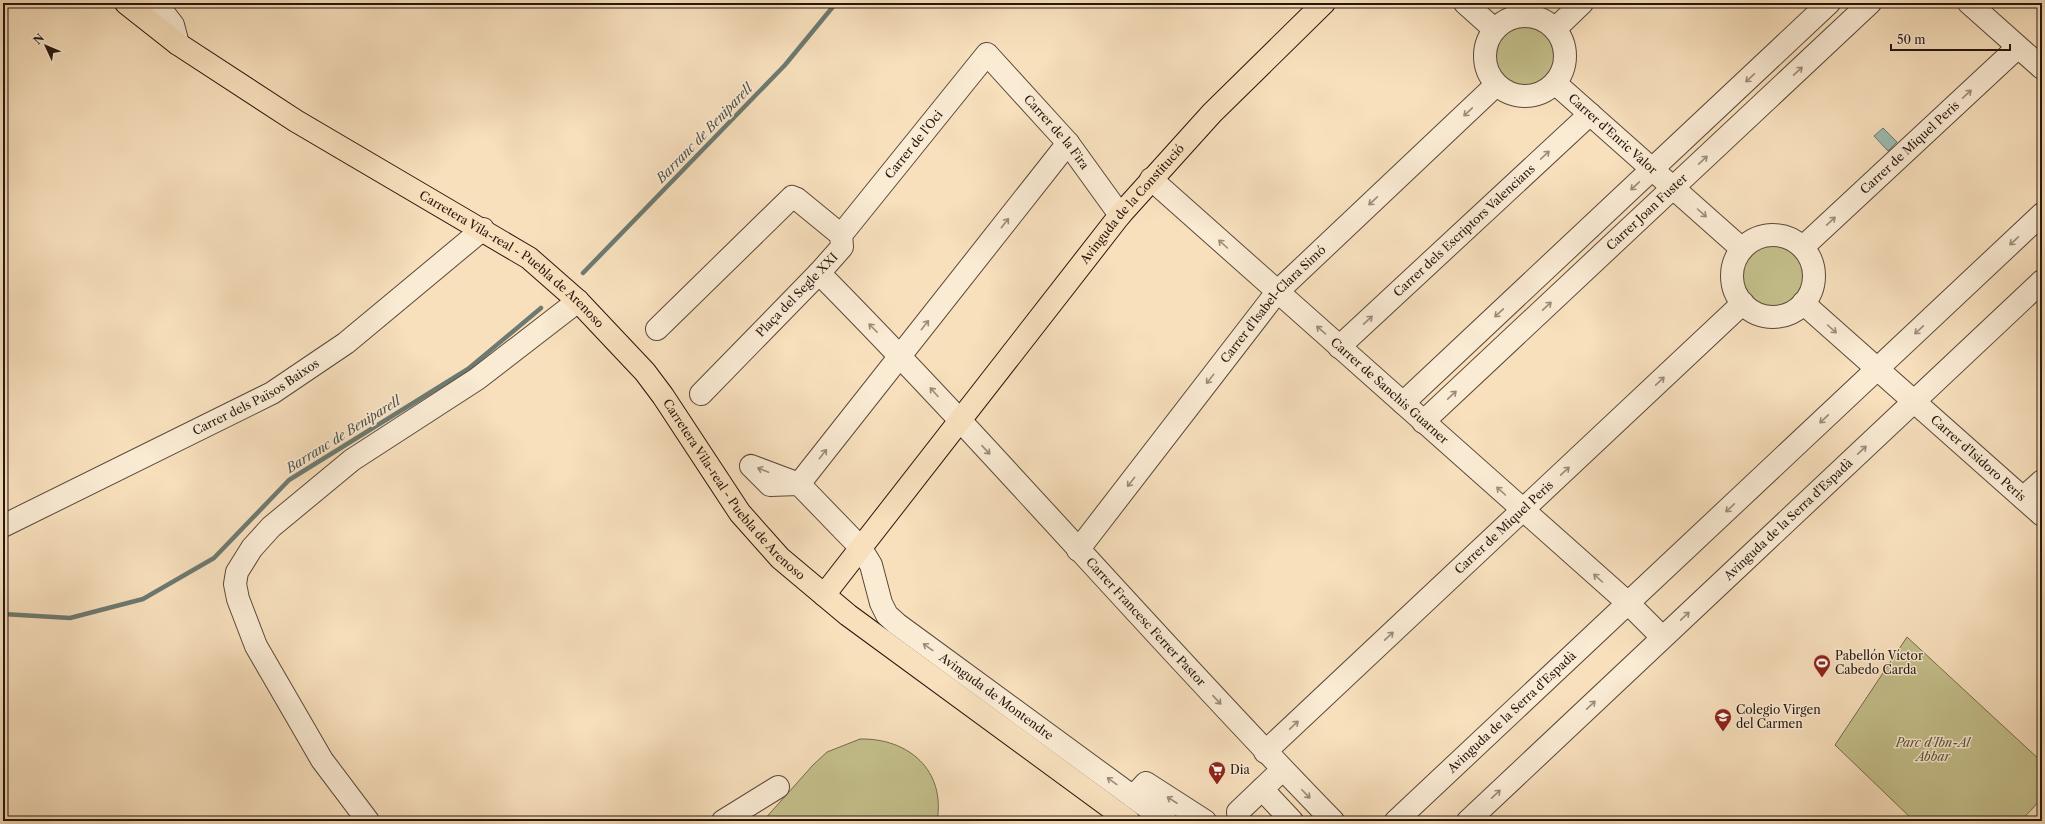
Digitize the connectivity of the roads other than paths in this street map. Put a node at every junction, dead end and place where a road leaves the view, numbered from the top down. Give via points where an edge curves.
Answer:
1 (126, 3) edge
2 (156, 3) edge
3 (1324, 3) edge
4 (1465, 3) edge
5 (1582, 3) edge
6 (1829, 3) edge
7 (1870, 3) edge
8 (1969, 3) edge
9 (1494, 29) junction
10 (1555, 29) junction
11 (178, 44) junction
12 (2018, 47) junction
13 (987, 54) joint
14 (2042, 68) edge
15 (1555, 83) junction
16 (1496, 85) junction
17 (1590, 114) junction
18 (1068, 143) junction
19 (1652, 169) junction
20 (1151, 179) junction
21 (1673, 188) junction
22 (2042, 214) edge
23 (1120, 215) junction
24 (483, 229) junction
25 (841, 235) junction
26 (1803, 247) junction
27 (1742, 249) junction
28 (819, 273) junction
29 (2042, 281) edge
30 (1277, 292) junction
31 (578, 301) junction
32 (1743, 303) junction
33 (1803, 303) junction
34 (657, 330) dead end
35 (1339, 347) junction
36 (900, 356) junction
37 (1877, 369) junction
38 (701, 394) dead end
39 (1914, 402) junction
40 (1403, 403) junction
41 (959, 422) junction
42 (1423, 422) junction
43 (2042, 481) edge
44 (2023, 498) junction
45 (1523, 510) junction
46 (2042, 515) edge
47 (3, 526) edge
48 (860, 547) junction
49 (1078, 550) junction
50 (824, 595) junction
51 (1628, 603) junction
52 (1662, 637) junction
53 (1265, 752) junction
54 (1282, 770) junction
55 (778, 787) dead end
56 (1262, 789) junction
57 (1133, 797) junction
58 (1237, 820) edge
59 (368, 821) edge
60 (723, 821) edge
61 (1129, 821) edge
62 (1166, 821) edge
63 (1205, 821) edge
64 (1292, 821) edge
65 (1333, 821) edge
66 (1396, 821) edge
67 (1468, 821) edge

1 - 11 main road, Carretera Vila-real - Puebla de Arenoso
2 - 11 street via 173,25
3 - 20 main road, Avinguda de la Constitució via 1212,113
4 - 9 street
5 - 10 street
6 -> 19 street
21 -> 7 street, Carrer Joan Fuster
8 - 12 street
9 - 10 street via 1505,20 1518,16 1532,16 1544,20
9 - 16 street via 1486,45 1485,63
10 - 15 street via 1562,39 1565,62 1562,73
11 - 24 main road, Carretera Vila-real - Puebla de Arenoso via 296,122
12 - 14 street
26 -> 12 street, Carrer de Miquel Peris
13 - 18 street, Carrer de la Fira
13 - 25 street, Carrer de l'Oci
15 - 16 street via 1545,92 1532,96 1519,96 1506,92
15 - 17 street, Carrer d'Enric Valor
16 -> 30 street, Carrer d'Isabel-Clara Simó
17 - 19 street, Carrer d'Enric Valor
35 -> 17 street, Carrer dels Escriptors Valencians
18 - 23 street, Carrer de la Fira
36 -> 18 street
19 - 21 street, Carrer d'Enric Valor
19 -> 40 street
20 - 23 main road, Avinguda de la Constitució
30 -> 20 street, Carrer de Sanchis Guarner
21 -> 27 street, Carrer d'Enric Valor
42 -> 21 street, Carrer Joan Fuster
22 -> 37 street, Avinguda de la Serra d'Espadà
23 - 41 main road, Avinguda de la Constitució
24 - 31 main road, Carretera Vila-real - Puebla de Arenoso via 529,258
24 - 47 street, Carrer dels Països Baixos via 346,343 272,393
25 - 28 street, Plaça del Segle XXI via 842,247
25 - 34 street, Plaça del Segle XXI via 792,197
26 - 27 street via 1792,239 1779,235 1753,240
26 - 33 street via 1810,257 1814,281
27 - 32 street via 1736,259 1733,282 1736,293
36 -> 28 street
28 - 38 street, Plaça del Segle XXI
29 - 39 street, Avinguda de la Serra d'Espadà
35 -> 30 street, Carrer de Sanchis Guarner
30 -> 49 street, Carrer d'Isabel-Clara Simó
31 - 50 main road, Carretera Vila-real - Puebla de Arenoso via 645,372 753,530 780,558
31 - 59 street via 477,380 352,460 271,527 252,548 237,572 235,584 238,599 256,646 322,760
32 - 33 street via 1753,311 1766,316 1780,316 1792,312
45 -> 32 street, Carrer de Miquel Peris
33 -> 37 street
35 - 40 street, Carrer de Sanchis Guarner
41 -> 36 street
48 -> 36 street via 799,484
37 - 39 street
37 -> 51 street, Avinguda de la Serra d'Espadà
39 - 44 street, Carrer d'Isidoro Peris
52 -> 39 street, Avinguda de la Serra d'Espadà
40 - 42 street, Carrer de Sanchis Guarner
41 - 48 main road, Avinguda de la Constitució
41 -> 49 street, Carrer Francesc Ferrer Pastor
45 -> 42 street, Carrer de Sanchis Guarner
43 - 44 street
44 - 46 street, Carrer d'Isidoro Peris
51 -> 45 street, Carrer de Sanchis Guarner
53 -> 45 street, Carrer de Miquel Peris
48 - 50 main road, Avinguda de la Constitució
57 -> 48 street, Avinguda de Montendre via 887,615 881,604 871,565
49 -> 53 street, Carrer Francesc Ferrer Pastor
50 - 61 main road, Avinguda de Montendre
51 - 52 street
51 - 66 street, Avinguda de la Serra d'Espadà
67 -> 52 street, Avinguda de la Serra d'Espadà
53 - 54 street, Carrer Francesc Ferrer Pastor
54 - 56 street
54 -> 65 street, Carrer Francesc Ferrer Pastor
55 - 60 street
56 - 58 street via 1238,812
56 - 64 street
57 - 62 street, Avinguda de Montendre
63 -> 57 street via 1146,783

